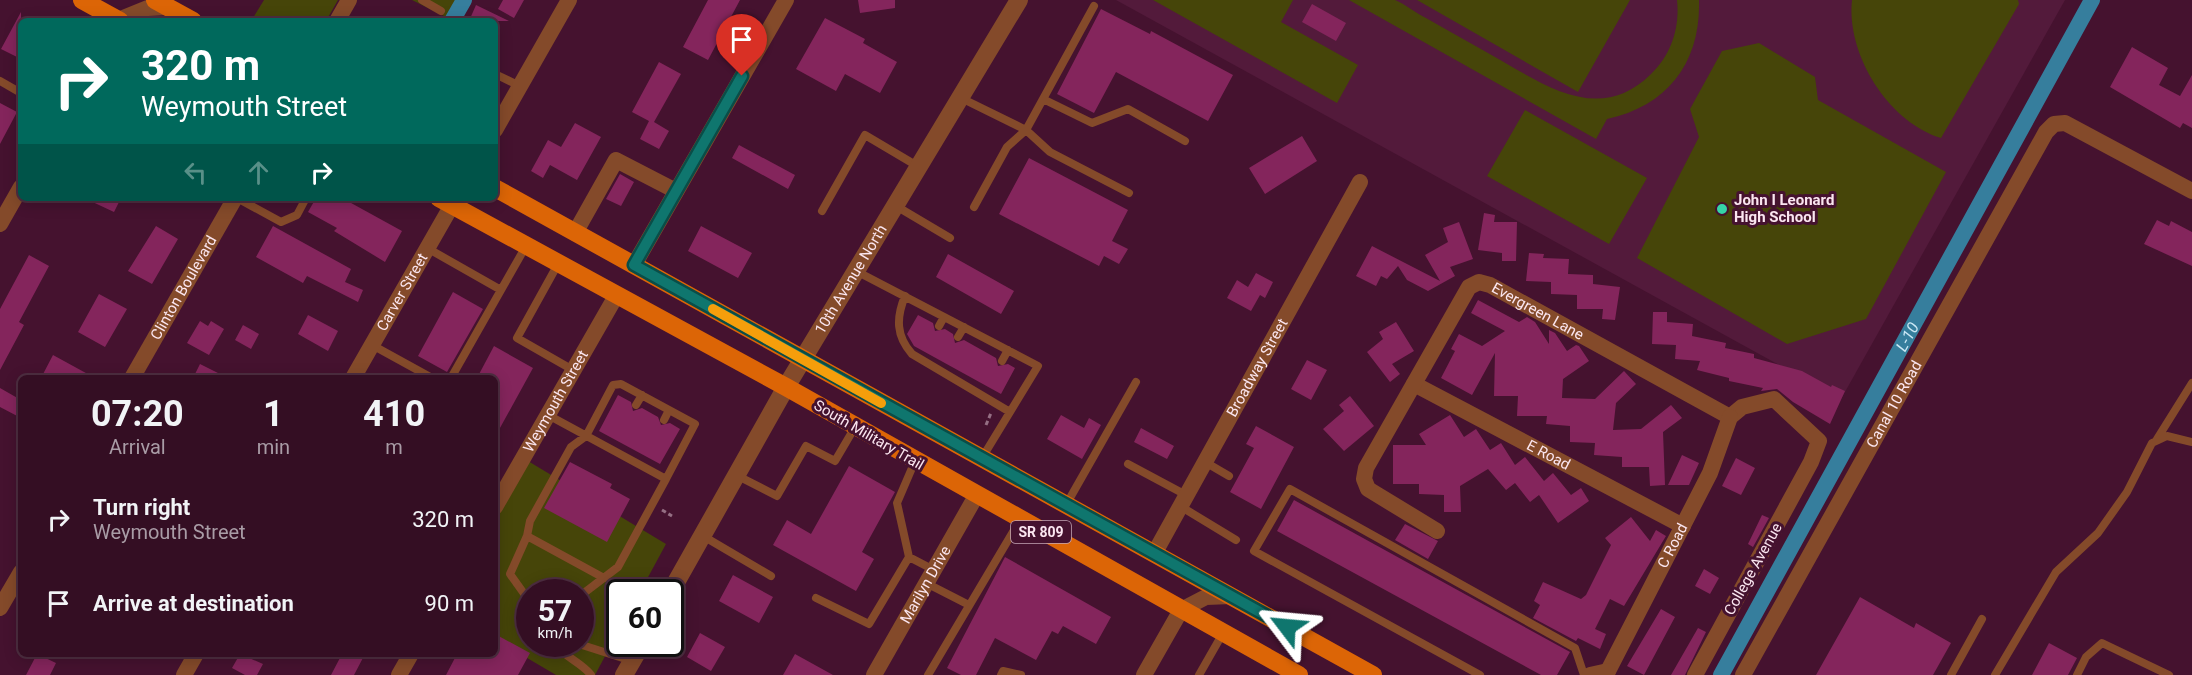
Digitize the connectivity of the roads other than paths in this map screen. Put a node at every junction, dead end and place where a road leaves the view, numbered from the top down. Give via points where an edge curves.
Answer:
1 (349, 0) edge
2 (422, 0) edge
3 (569, 0) edge
4 (786, 0) edge
5 (1019, 0) edge
6 (90, 1) edge
7 (162, 3) edge
8 (1094, 6) dead end
9 (441, 11) dead end
10 (115, 18) edge
11 (123, 18) edge
12 (189, 18) edge
13 (339, 18) edge
14 (498, 76) edge
15 (0, 81) edge
16 (520, 87) junction
17 (18, 91) edge
18 (961, 98) junction
19 (1043, 99) junction
20 (498, 125) edge
21 (1026, 130) junction
22 (1185, 141) dead end
23 (920, 167) junction
24 (1360, 182) dead end
25 (498, 190) edge
26 (676, 191) junction
27 (2192, 191) edge
28 (18, 192) edge
29 (1129, 193) dead end
30 (234, 201) edge
31 (242, 201) edge
32 (304, 201) edge
33 (445, 202) edge
34 (896, 206) junction
35 (974, 207) dead end
36 (822, 211) dead end
37 (0, 224) edge
38 (575, 233) junction
39 (950, 238) dead end
40 (526, 246) junction
41 (427, 248) junction
42 (558, 264) junction
43 (634, 265) junction
44 (856, 271) junction
45 (501, 290) junction
46 (616, 296) junction
47 (905, 296) junction
48 (944, 317) junction
49 (939, 326) dead end
50 (964, 327) junction
51 (958, 336) dead end
52 (372, 345) junction
53 (1008, 350) junction
54 (803, 359) junction
55 (1002, 361) dead end
56 (573, 370) junction
57 (134, 375) edge
58 (356, 375) edge
59 (427, 375) edge
60 (453, 375) edge
61 (1136, 382) dead end
62 (2192, 383) edge
63 (1414, 384) junction
64 (786, 387) junction
65 (987, 387) dead end
66 (642, 395) junction
67 (981, 395) junction
68 (636, 405) dead end
69 (669, 410) junction
70 (1010, 412) junction
71 (548, 415) junction
72 (1730, 417) junction
73 (664, 420) dead end
74 (855, 427) junction
75 (586, 436) junction
76 (2157, 439) junction
77 (618, 441) dead end
78 (2192, 442) edge
79 (613, 450) junction
80 (645, 456) dead end
81 (982, 459) junction
82 (915, 461) junction
83 (1204, 462) junction
84 (1128, 464) dead end
85 (640, 465) junction
86 (736, 474) junction
87 (1229, 476) dead end
88 (666, 479) junction
89 (976, 496) junction
90 (1183, 501) junction
91 (498, 502) edge
92 (1066, 505) junction
93 (1020, 520) junction
94 (1683, 526) junction
95 (1437, 531) dead end
96 (527, 536) junction
97 (703, 536) junction
98 (1236, 540) dead end
99 (1154, 554) junction
100 (909, 557) junction
101 (771, 576) dead end
102 (930, 576) junction
103 (18, 577) edge
104 (604, 578) junction
105 (678, 579) edge
106 (516, 582) edge
107 (594, 586) edge
108 (1231, 596) junction
109 (816, 598) dead end
110 (969, 605) junction
111 (0, 608) edge
112 (1181, 610) junction
113 (1982, 619) dead end
114 (1223, 633) junction
115 (594, 651) edge
116 (194, 657) edge
117 (409, 657) edge
118 (569, 657) edge
119 (628, 668) edge
120 (1611, 673) edge
121 (184, 675) edge
122 (399, 675) edge
123 (591, 675) edge
124 (874, 675) edge
125 (928, 675) edge
126 (1000, 675) edge
127 (1021, 675) edge
128 (1144, 675) edge
129 (1199, 675) edge
130 (1299, 675) edge
131 (1372, 675) edge
132 (1480, 675) edge
133 (1584, 675) edge
134 (1590, 675) edge
135 (1695, 675) edge
136 (1743, 675) edge
137 (1952, 675) edge
138 (1995, 675) edge
139 (2077, 675) edge
140 (2169, 675) edge

1 - 13 street
2 - 9 lane
3 - 16 street
4 - 26 street
5 - 18 street, 10th Avenue North
6 - 10 main road
7 - 11 street
7 - 12 main road
8 - 19 lane
14 - 16 lane
15 - 17 lane
16 - 20 street
18 - 21 lane
18 - 23 street, 10th Avenue North
19 - 21 lane
19 - 22 lane via 1092,123 1128,109
21 - 29 lane via 1050,152
21 - 35 lane via 1007,147
23 - 34 street, 10th Avenue North
23 - 36 lane via 865,135
24 - 83 street, Broadway Street
25 - 38 main road, SR 809
26 - 38 street via 616,160
26 - 43 street
27 - 136 street, Canal 10 Road via 2065,123 2054,124 2046,132
28 - 37 street
30 - 57 street, Clinton Boulevard
31 - 32 lane via 281,222 297,215
33 - 40 main road, South Military Trail / SR 809
33 - 41 street, Carver Street
34 - 39 lane
34 - 44 street, 10th Avenue North
38 - 43 main road, SR 809
40 - 42 main road, South Military Trail / SR 809
40 - 45 lane
41 - 45 lane
41 - 52 street, Carver Street
42 - 46 main road, South Military Trail / SR 809
42 - 56 lane via 517,338
43 - 54 main road, SR 809
44 - 47 lane
44 - 54 street, 10th Avenue North
45 - 60 lane
46 - 56 street, Weymouth Street
46 - 64 main road, South Military Trail / SR 809
47 - 48 lane
47 - 67 lane via 898,314 903,343
48 - 49 lane
48 - 50 lane
50 - 51 lane
50 - 53 lane
52 - 58 street, Carver Street
52 - 59 lane
53 - 55 lane
53 - 70 lane via 1038,366
54 - 64 street, 10th Avenue North
54 - 81 main road, SR 809
56 - 71 street, Weymouth Street
61 - 92 lane
62 - 76 lane
63 - 72 street, Evergreen Lane via 1469,287 1479,282
63 - 94 street, E Road
63 - 95 street, Evergreen Lane via 1364,478 1368,489
64 - 74 main road, South Military Trail / SR 809
64 - 86 street, 10th Avenue North
65 - 67 lane
66 - 68 lane
66 - 69 lane
66 - 75 lane via 621,384 613,385
67 - 70 lane
69 - 73 lane
69 - 88 lane via 695,424
70 - 81 lane
71 - 75 lane
71 - 91 street, Weymouth Street
72 - 94 street, C Road via 1710,473
72 - 135 street, College Avenue via 1743,407 1774,399 1819,441
74 - 82 main road, South Military Trail / SR 809
74 - 86 lane via 836,461 806,446 777,496
75 - 79 lane
75 - 96 lane via 570,447 530,521
76 - 78 lane via 2173,436
76 - 138 lane via 2098,533 2056,572
77 - 79 lane
79 - 85 lane
80 - 85 lane
81 - 92 main road, SR 809
82 - 89 main road, South Military Trail / SR 809
82 - 100 lane via 897,503
83 - 87 lane
83 - 90 street, Broadway Street
84 - 90 lane
85 - 88 lane
86 - 97 street, 10th Avenue North
88 - 104 lane via 618,567
89 - 93 main road, South Military Trail / SR 809
89 - 102 street, Marilyn Drive
90 - 98 lane
90 - 99 street, Broadway Street
92 - 99 main road, SR 809
93 - 110 lane
93 - 112 main road, South Military Trail / SR 809
94 - 120 street, C Road
96 - 104 lane
96 - 106 lane via 510,574
97 - 101 lane
97 - 105 street, 10th Avenue North
99 - 108 main road, SR 809
100 - 102 lane
100 - 109 lane via 869,624
102 - 110 lane
102 - 124 street, Marilyn Drive
103 - 111 street
104 - 107 lane
108 - 112 street via 1206,597
108 - 131 main road, SR 809
110 - 125 lane
112 - 114 main road, South Military Trail / SR 809
112 - 128 street
113 - 137 lane
114 - 129 lane
114 - 130 main road, South Military Trail / SR 809 via 1275,666
115 - 119 lane
116 - 121 street
117 - 122 street
118 - 123 lane
120 - 134 street
126 - 127 lane via 1003,671
132 - 133 lane via 1254,551 1290,489 1575,648
139 - 140 lane via 2086,657 2102,643

